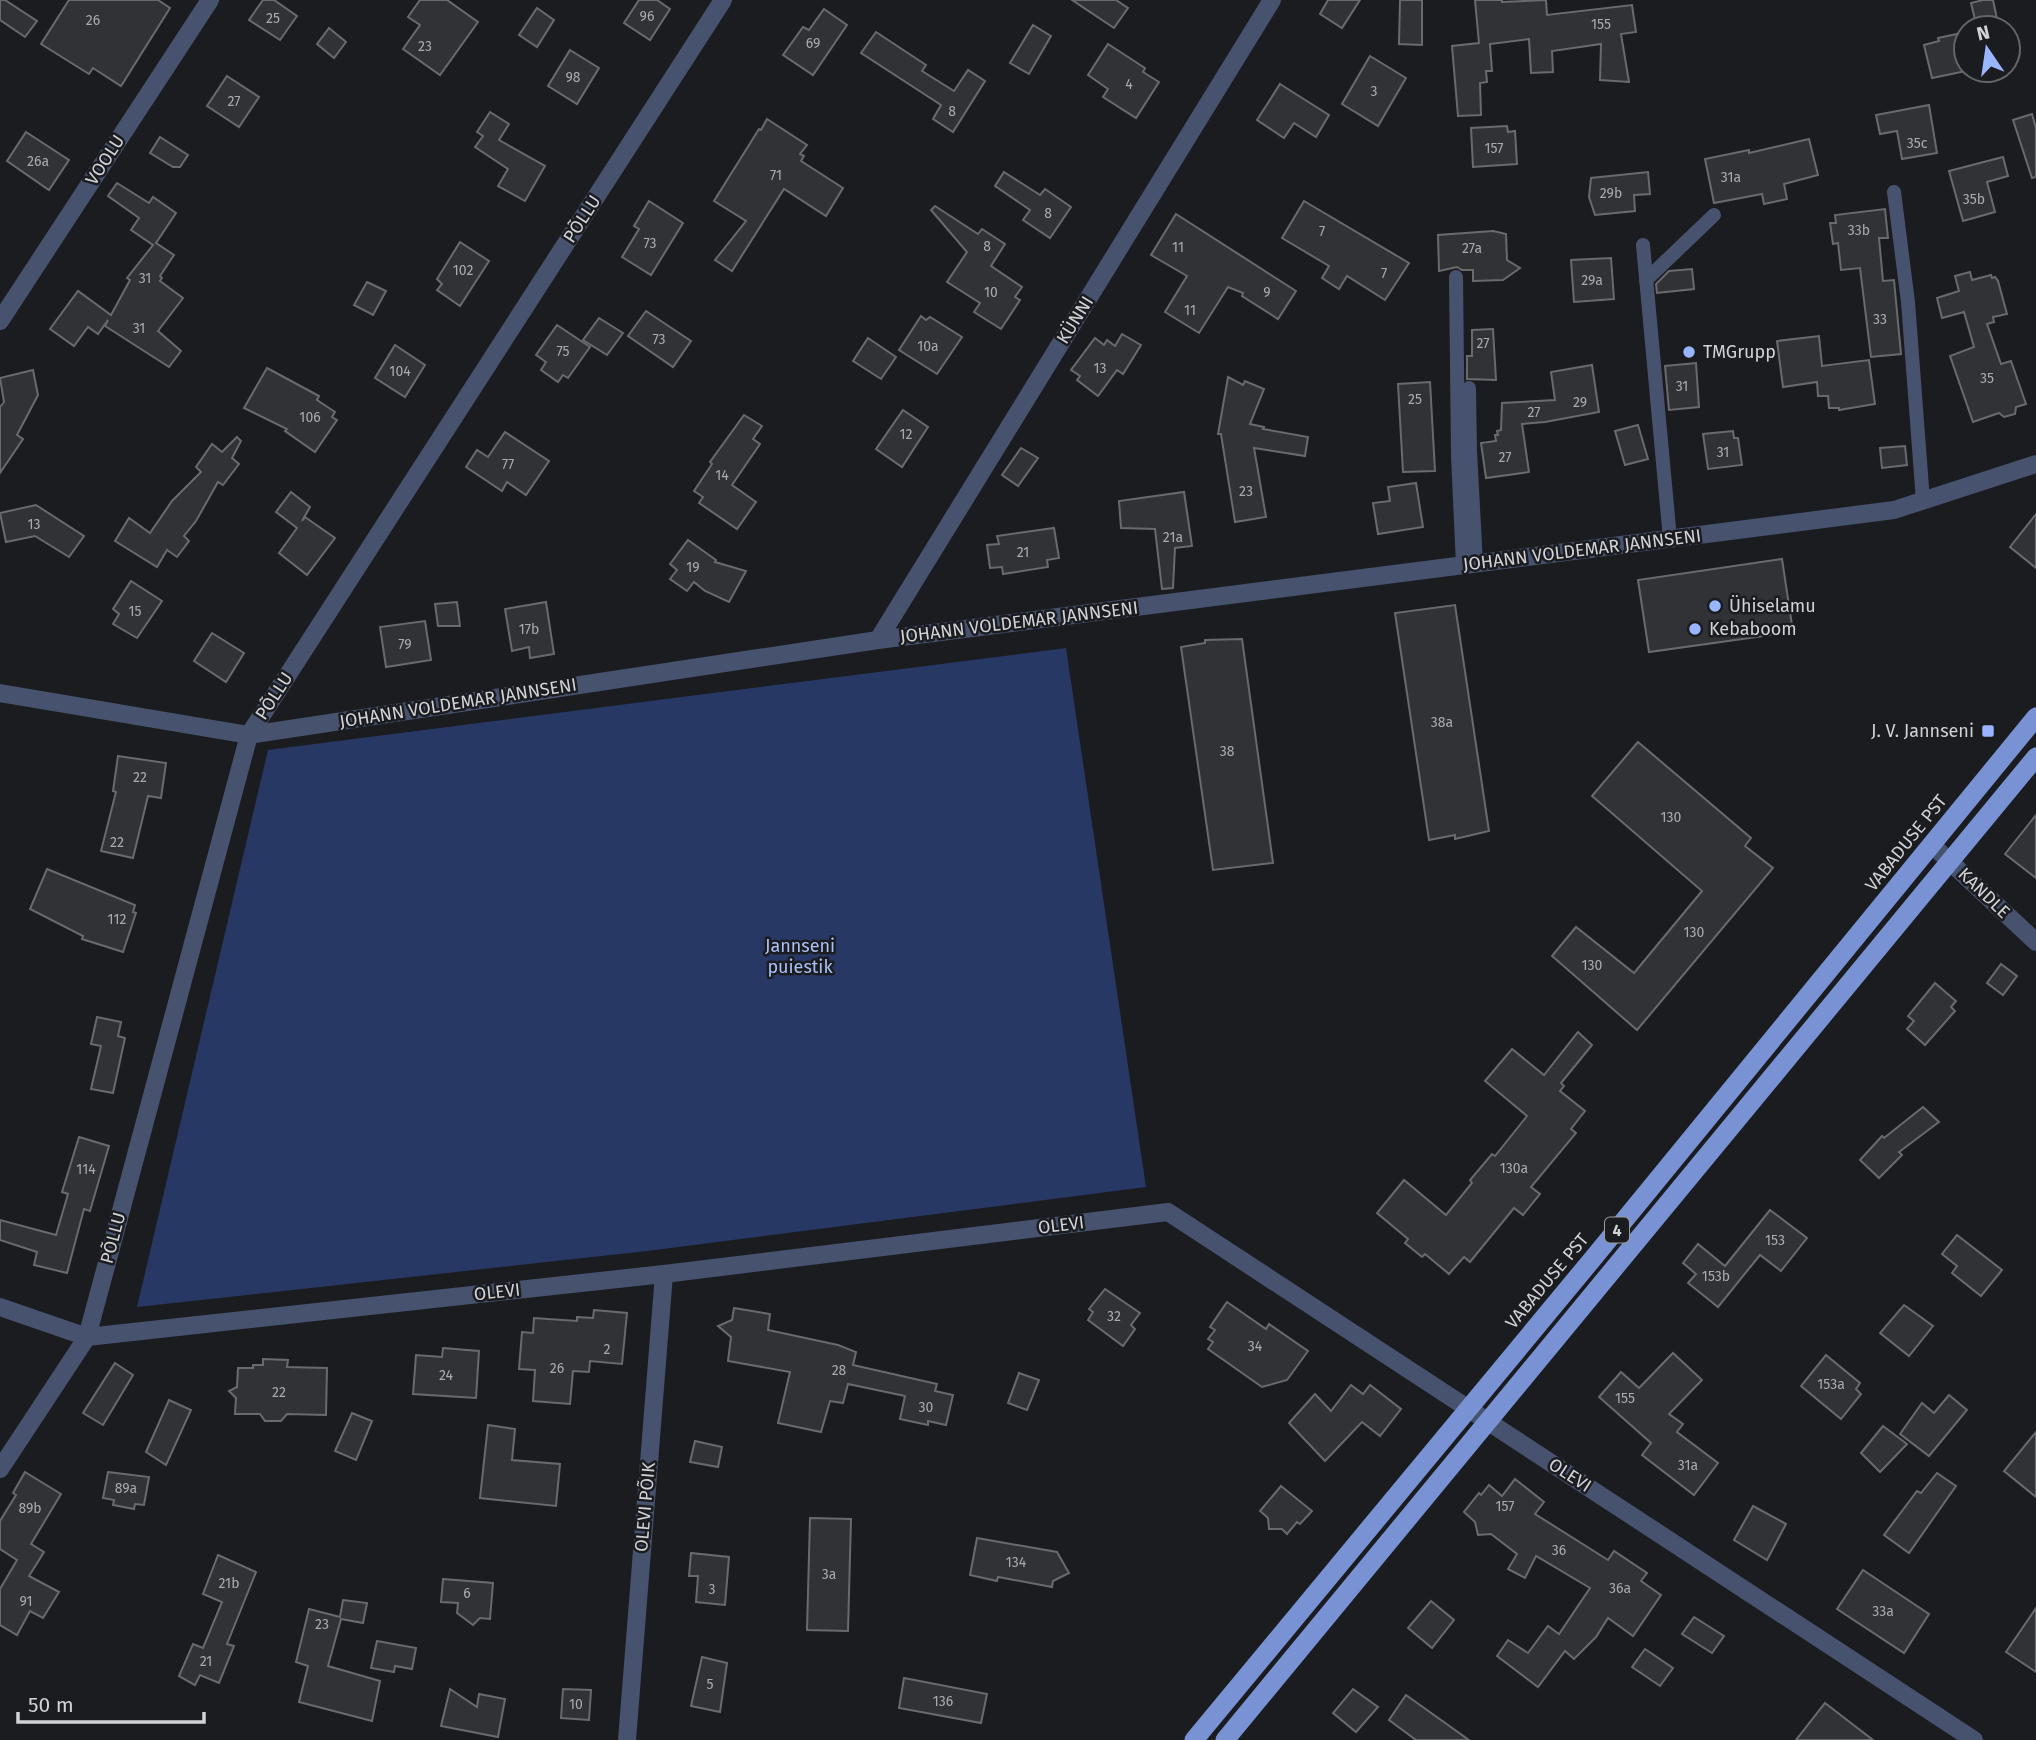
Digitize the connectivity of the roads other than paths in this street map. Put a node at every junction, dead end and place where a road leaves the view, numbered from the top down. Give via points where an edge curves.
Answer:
1 (210, 0) edge
2 (723, 0) edge
3 (1272, 0) edge
4 (1894, 192) dead end
5 (1714, 215) dead end
6 (1643, 245) dead end
7 (1456, 277) dead end
8 (1646, 280) junction
9 (0, 321) edge
10 (1469, 388) dead end
11 (2036, 464) edge
12 (1923, 501) junction
13 (1670, 539) junction
14 (1470, 565) junction
15 (878, 640) junction
16 (0, 693) edge
17 (2036, 717) edge
18 (249, 735) junction
19 (2036, 757) edge
20 (1932, 845) junction
21 (1951, 860) junction
22 (2036, 943) edge
23 (664, 1273) junction
24 (0, 1307) edge
25 (87, 1337) junction
26 (1468, 1409) junction
27 (1488, 1421) junction
28 (0, 1469) edge
29 (627, 1740) edge
30 (1194, 1740) edge
31 (1225, 1740) edge
32 (1974, 1740) edge

1 - 9 street, VOOLU
2 - 18 street, PÕLLU
3 - 15 street, KÜNNI
4 - 12 lane via 1908,302
5 - 8 lane
6 - 8 lane
7 - 14 lane via 1458,456
8 - 13 lane
10 - 14 lane
11 - 12 street, JOHANN VOLDEMAR JANNSENI
12 - 13 street, JOHANN VOLDEMAR JANNSENI via 1894,510
13 - 14 street, JOHANN VOLDEMAR JANNSENI
14 - 15 street, JOHANN VOLDEMAR JANNSENI
15 - 18 street, JOHANN VOLDEMAR JANNSENI
16 - 18 street, JOHANN VOLDEMAR JANNSENI
17 - 20 highway, VABADUSE PST / 4
18 - 25 street, PÕLLU
19 - 21 highway, 4
20 - 21 street, KANDLE
20 - 26 highway, VABADUSE PST / 4
21 - 22 street, KANDLE
21 - 27 highway, 4
23 - 25 street, OLEVI
23 - 26 street, OLEVI via 1168,1212
23 - 29 street, OLEVI PÕIK
24 - 25 street, OLEVI
25 - 28 street, PÕLLU
26 - 27 street, OLEVI
26 - 30 highway, VABADUSE PST / 4
27 - 31 highway, 4
27 - 32 street, OLEVI

